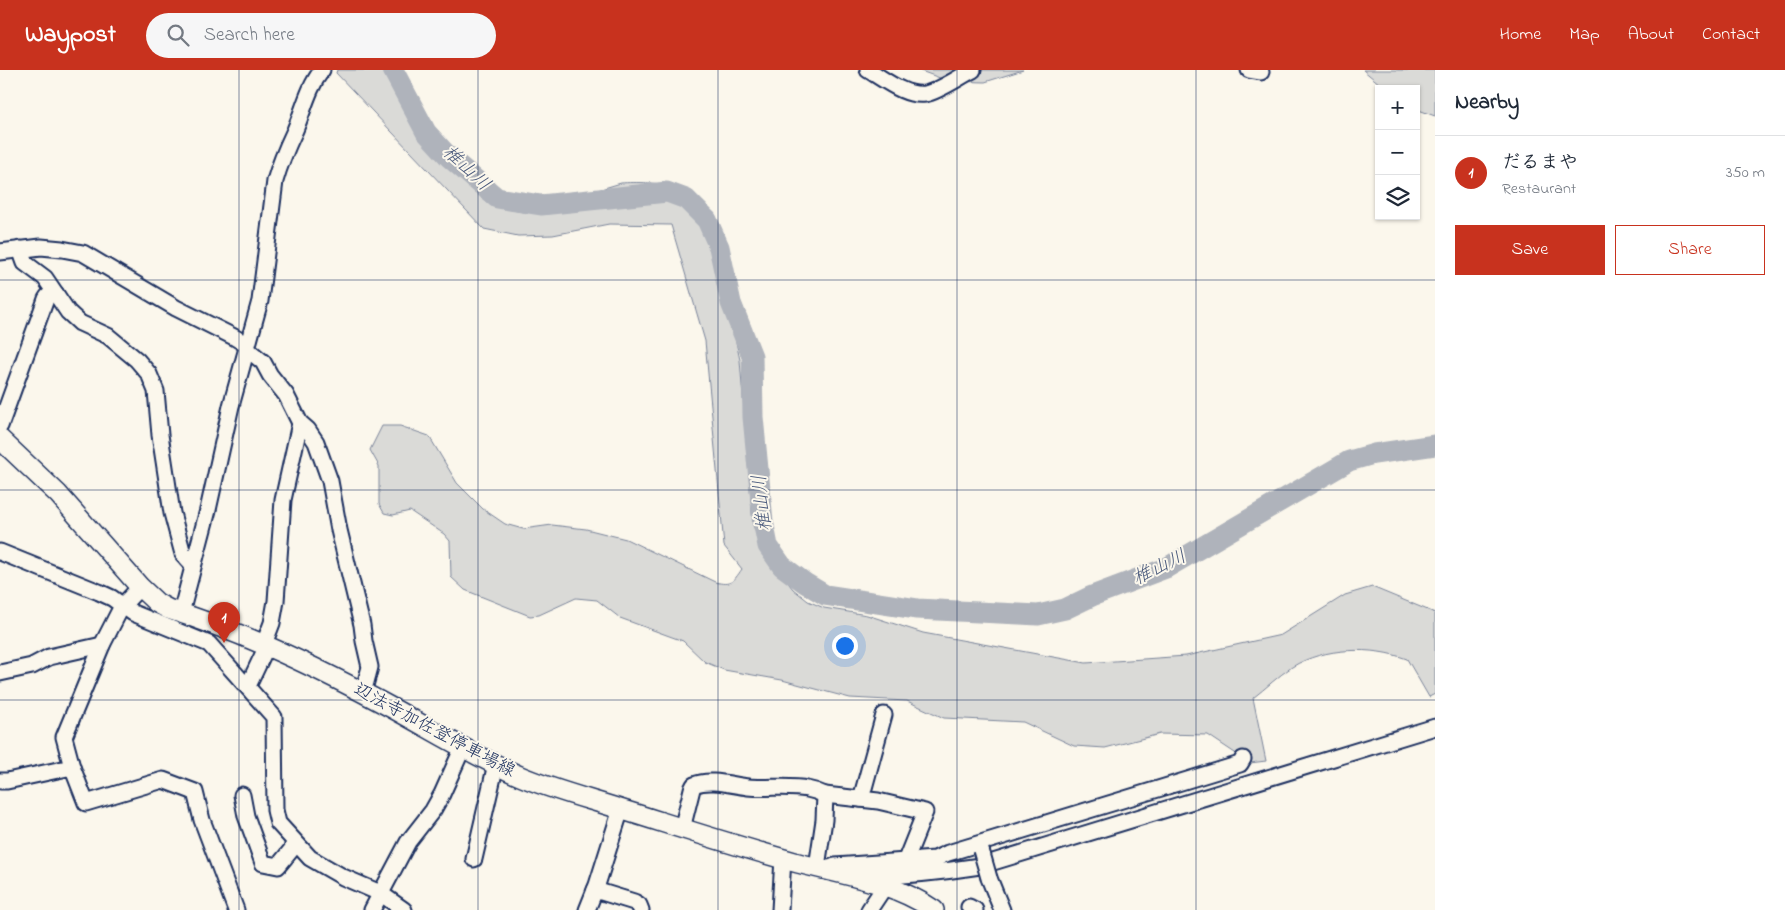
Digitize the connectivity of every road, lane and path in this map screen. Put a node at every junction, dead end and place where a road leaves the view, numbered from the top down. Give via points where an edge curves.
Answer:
1 (868, 70) edge
2 (974, 70) edge
3 (314, 74) edge
4 (20, 249) junction
5 (0, 252) edge
6 (56, 294) junction
7 (247, 347) junction
8 (300, 423) junction
9 (0, 426) edge
10 (0, 438) edge
11 (0, 552) edge
12 (193, 565) junction
13 (140, 587) junction
14 (122, 606) junction
15 (181, 613) junction
16 (102, 645) junction
17 (265, 645) junction
18 (0, 673) edge
19 (248, 686) junction
20 (363, 693) junction
21 (884, 715) dead end
22 (1435, 727) edge
23 (463, 747) junction
24 (1243, 759) dead end
25 (496, 764) junction
26 (72, 767) junction
27 (0, 780) edge
28 (242, 795) dead end
29 (825, 795) junction
30 (861, 799) junction
31 (620, 809) junction
32 (682, 829) junction
33 (294, 841) junction
34 (979, 847) junction
35 (783, 858) junction
36 (474, 859) dead end
37 (905, 862) junction
38 (822, 868) junction
39 (858, 877) junction
40 (886, 886) junction
41 (595, 890) junction
42 (380, 893) junction
43 (236, 910) edge
44 (372, 910) edge
45 (404, 910) edge
46 (587, 910) edge
47 (641, 910) edge
48 (780, 910) edge
49 (870, 910) edge
50 (934, 910) edge
51 (1002, 910) edge

1 - 2 street via 901,89 925,94
3 - 7 street via 275,180 263,284
4 - 5 street
4 - 6 street via 26,262 45,278
4 - 7 street via 52,247 83,253
6 - 9 street via 46,299
6 - 12 street via 80,323 108,336 149,374 156,391 172,513 183,554
7 - 8 street via 263,362
7 - 12 street
8 - 17 street via 283,500 276,601
8 - 20 street via 316,442 330,480 370,667
10 - 13 main road, 辺法寺加佐登停車場線 via 58,494
11 - 14 street via 106,595
12 - 15 street
13 - 14 street
13 - 15 main road, 辺法寺加佐登停車場線 via 157,603
14 - 16 street
14 - 19 street via 209,644
15 - 17 main road, 辺法寺加佐登停車場線
16 - 18 street
16 - 26 street via 64,737
17 - 19 street
17 - 20 main road, 辺法寺加佐登停車場線
19 - 33 street via 274,716 275,810 278,823
20 - 23 main road, 辺法寺加佐登停車場線
21 - 30 street
22 - 39 street via 980,866 939,873
23 - 25 main road, 辺法寺加佐登停車場線
23 - 42 street via 433,810 408,842
24 - 34 street via 1240,764
25 - 31 main road, 辺法寺加佐登停車場線 via 521,777
25 - 36 street
26 - 27 street
26 - 43 street via 86,803 163,780 195,792 202,820
28 - 33 street via 263,863 278,866 292,849
29 - 30 street
29 - 32 street via 806,789 698,784 694,785
29 - 38 street
30 - 37 street via 925,812
31 - 32 main road, 辺法寺加佐登停車場線
31 - 41 street
32 - 35 main road, 辺法寺加佐登停車場線
33 - 42 street via 325,868
34 - 37 street via 948,852 935,859
34 - 51 street, bridge
35 - 38 main road, 辺法寺加佐登停車場線
35 - 48 street
37 - 38 street
38 - 39 main road, 辺法寺加佐登停車場線
39 - 40 main road, 辺法寺加佐登停車場線
40 - 49 street
40 - 50 main road, 辺法寺加佐登停車場線 via 906,893
41 - 46 street
41 - 47 street via 634,902
42 - 44 street
42 - 45 street

